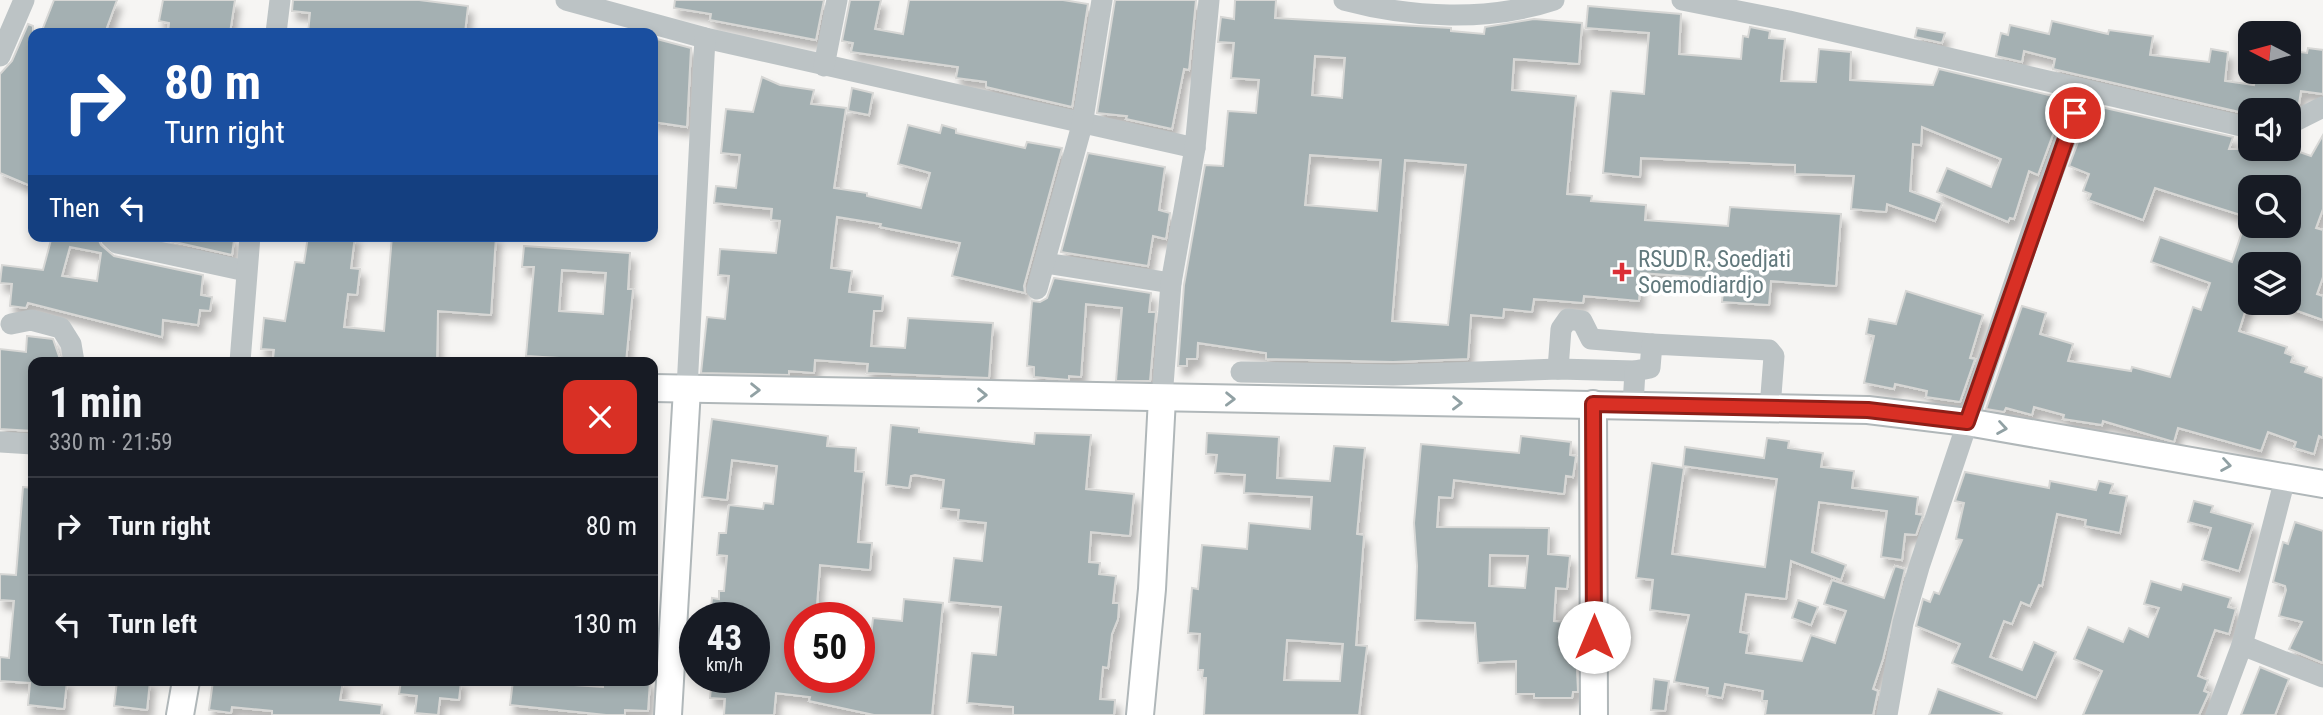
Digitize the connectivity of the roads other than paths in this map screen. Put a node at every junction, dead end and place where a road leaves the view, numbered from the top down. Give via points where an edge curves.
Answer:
1 (24, 0) edge
2 (280, 0) edge
3 (566, 0) edge
4 (837, 0) edge
5 (1102, 0) edge
6 (1209, 0) edge
7 (1344, 0) edge
8 (1554, 0) edge
9 (1682, 0) edge
10 (277, 28) edge
11 (705, 38) junction
12 (0, 56) edge
13 (824, 66) junction
14 (2083, 91) junction
15 (2323, 107) edge
16 (2301, 118) edge
17 (1082, 125) junction
18 (2238, 125) edge
19 (1195, 148) junction
20 (116, 242) edge
21 (249, 242) edge
22 (1045, 263) junction
23 (246, 271) junction
24 (1171, 283) junction
25 (1037, 289) dead end
26 (11, 324) dead end
27 (1652, 344) junction
28 (73, 357) edge
29 (240, 357) edge
30 (1558, 369) junction
31 (1635, 371) junction
32 (1241, 372) dead end
33 (658, 387) edge
34 (687, 388) junction
35 (1162, 398) junction
36 (1593, 404) junction
37 (1633, 405) junction
38 (1770, 408) junction
39 (1967, 422) junction
40 (0, 442) edge
41 (28, 444) edge
42 (2286, 475) junction
43 (2323, 484) edge
44 (2242, 645) junction
45 (2323, 677) edge
46 (185, 686) edge
47 (180, 715) edge
48 (667, 715) edge
49 (1140, 715) edge
50 (1594, 715) edge
51 (1887, 715) edge
52 (2216, 715) edge

1 - 12 street
2 - 10 street
3 - 11 street
4 - 13 street
5 - 17 street
6 - 19 street
7 - 8 street via 1455,16 1523,10
9 - 14 street
11 - 13 street
11 - 34 street
13 - 17 street
14 - 18 street
14 - 39 street
15 - 16 street
17 - 19 street
17 - 22 street
19 - 24 street
20 - 23 street
21 - 23 street
22 - 24 street
22 - 25 street
23 - 29 street
24 - 35 street
26 - 28 street via 31,320 61,328
27 - 30 street via 1591,339 1582,321 1568,319 1561,329
27 - 31 street via 1650,368
27 - 38 street via 1769,350 1774,356
30 - 31 street
30 - 32 street via 1393,375
31 - 37 street
33 - 34 main road
34 -> 35 main road
34 - 48 main road
35 -> 36 main road
35 - 49 main road
36 - 37 main road
36 - 50 main road
37 - 38 main road
38 - 39 main road via 1868,410
39 -> 42 main road
39 - 51 street via 1903,623
40 - 41 street
42 - 43 main road
42 - 44 street
44 - 45 street
44 - 52 street
46 - 47 main road

